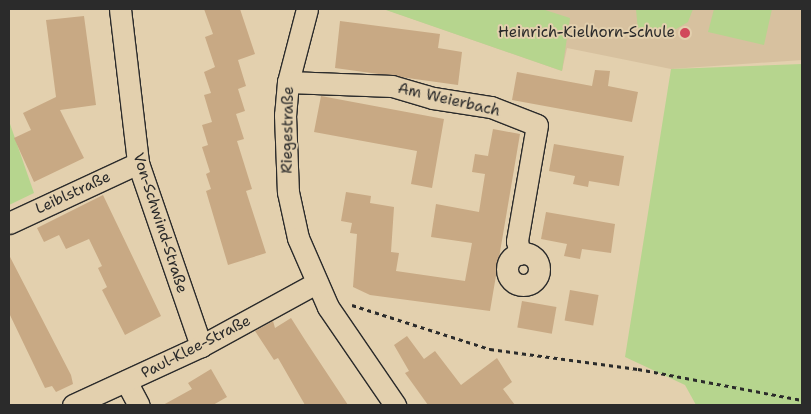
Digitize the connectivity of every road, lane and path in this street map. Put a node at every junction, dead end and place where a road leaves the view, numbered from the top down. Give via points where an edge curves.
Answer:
1 (120, 9) edge
2 (307, 9) edge
3 (288, 82) junction
4 (138, 163) junction
5 (9, 223) edge
6 (520, 254) dead end
7 (316, 283) junction
8 (328, 307) junction
9 (201, 346) junction
10 (126, 381) junction
11 (802, 400) edge
12 (72, 405) edge
13 (139, 405) edge
14 (395, 405) edge

1 - 4 street, Von-Schwind-Straße
2 - 3 street, Riegestraße
3 - 6 street, Am Weierbach via 392,86 432,98 491,107 537,125 517,241
3 - 7 street, Riegestraße via 285,153 288,192 298,238
4 - 5 street, Leiblstraße
4 - 9 street, Von-Schwind-Straße
7 - 8 street, Riegestraße
7 - 9 street, Paul-Klee-Straße
8 - 11 path via 339,301 490,349 638,369
8 - 14 street, Riegestraße
9 - 10 street, Paul-Klee-Straße
10 - 12 street, Paul-Klee-Straße
10 - 13 street

